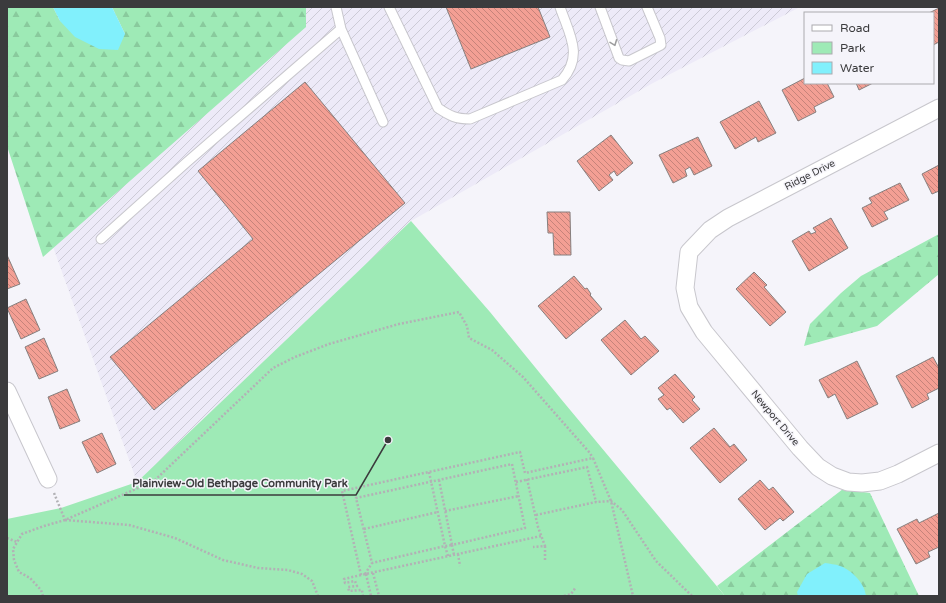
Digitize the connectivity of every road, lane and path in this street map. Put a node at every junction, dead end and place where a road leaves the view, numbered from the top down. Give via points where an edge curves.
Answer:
1 (336, 7) edge
2 (389, 7) edge
3 (560, 7) edge
4 (600, 7) edge
5 (647, 7) edge
6 (341, 29) junction
7 (939, 108) edge
8 (383, 122) dead end
9 (101, 239) dead end
10 (689, 252) joint
11 (7, 391) edge
12 (939, 453) edge
13 (593, 458) junction
14 (429, 472) junction
15 (48, 479) dead end
16 (527, 479) junction
17 (439, 480) junction
18 (431, 482) junction
19 (516, 482) junction
20 (519, 496) junction
21 (611, 501) junction
22 (58, 502) dead end
23 (596, 502) junction
24 (445, 511) junction
25 (438, 512) junction
26 (536, 515) junction
27 (65, 520) junction
28 (364, 529) junction
29 (541, 536) junction
30 (7, 538) edge
31 (17, 542) junction
32 (452, 545) junction
33 (445, 546) junction
34 (545, 546) junction
35 (533, 547) dead end
36 (456, 554) junction
37 (448, 556) junction
38 (545, 560) dead end
39 (372, 563) junction
40 (460, 566) dead end
41 (373, 573) junction
42 (364, 575) junction
43 (576, 587) dead end
44 (43, 596) edge
45 (318, 596) edge
46 (363, 596) edge
47 (371, 596) edge
48 (379, 596) edge
49 (564, 596) edge
50 (633, 596) edge
51 (692, 596) edge

1 - 6 lane
2 - 3 lane via 438,108 458,119 470,119 562,80 570,71 574,51
4 -> 5 lane via 619,58 629,61 660,45 660,38
6 - 8 lane
6 - 9 lane
7 - 10 street, Ridge Drive via 728,218 710,230
10 - 12 street, Newport Drive via 685,288 689,307 704,332 800,448 818,466 832,476 848,482 862,483 880,481 898,474
11 - 15 street
13 - 14 path via 525,472 520,452
13 - 21 path
13 - 27 path via 523,377 492,350 469,338 459,312 399,324 330,344 273,368 154,481
14 - 18 path
14 - 42 path via 342,491
16 - 19 path
16 - 23 path via 587,467
16 - 26 path
17 - 18 path
17 - 19 path via 512,464
17 - 24 path
18 - 25 path
18 - 28 path via 356,498
19 - 20 path
20 - 24 path
20 - 32 path via 525,528
21 - 23 path
21 - 50 path
21 - 51 path via 622,510 656,561
22 - 27 path
23 - 26 path
24 - 32 path
25 - 28 path
25 - 33 path
26 - 29 path
27 - 31 path via 22,534
27 - 45 path via 129,525 174,538 224,560 302,574 312,581
28 - 39 path
29 - 34 path
29 - 36 path
30 - 31 path
31 - 44 path via 13,549 19,572 30,578
32 - 33 path
32 - 36 path
33 - 37 path
33 - 39 path
34 - 35 path
34 - 38 path
36 - 37 path
36 - 40 path
37 - 41 path
39 - 42 path
41 - 42 path
41 - 48 path
42 - 46 path via 344,579 345,583 356,581 357,586 348,587 349,591 362,590
42 - 47 path
43 - 49 path via 571,594

